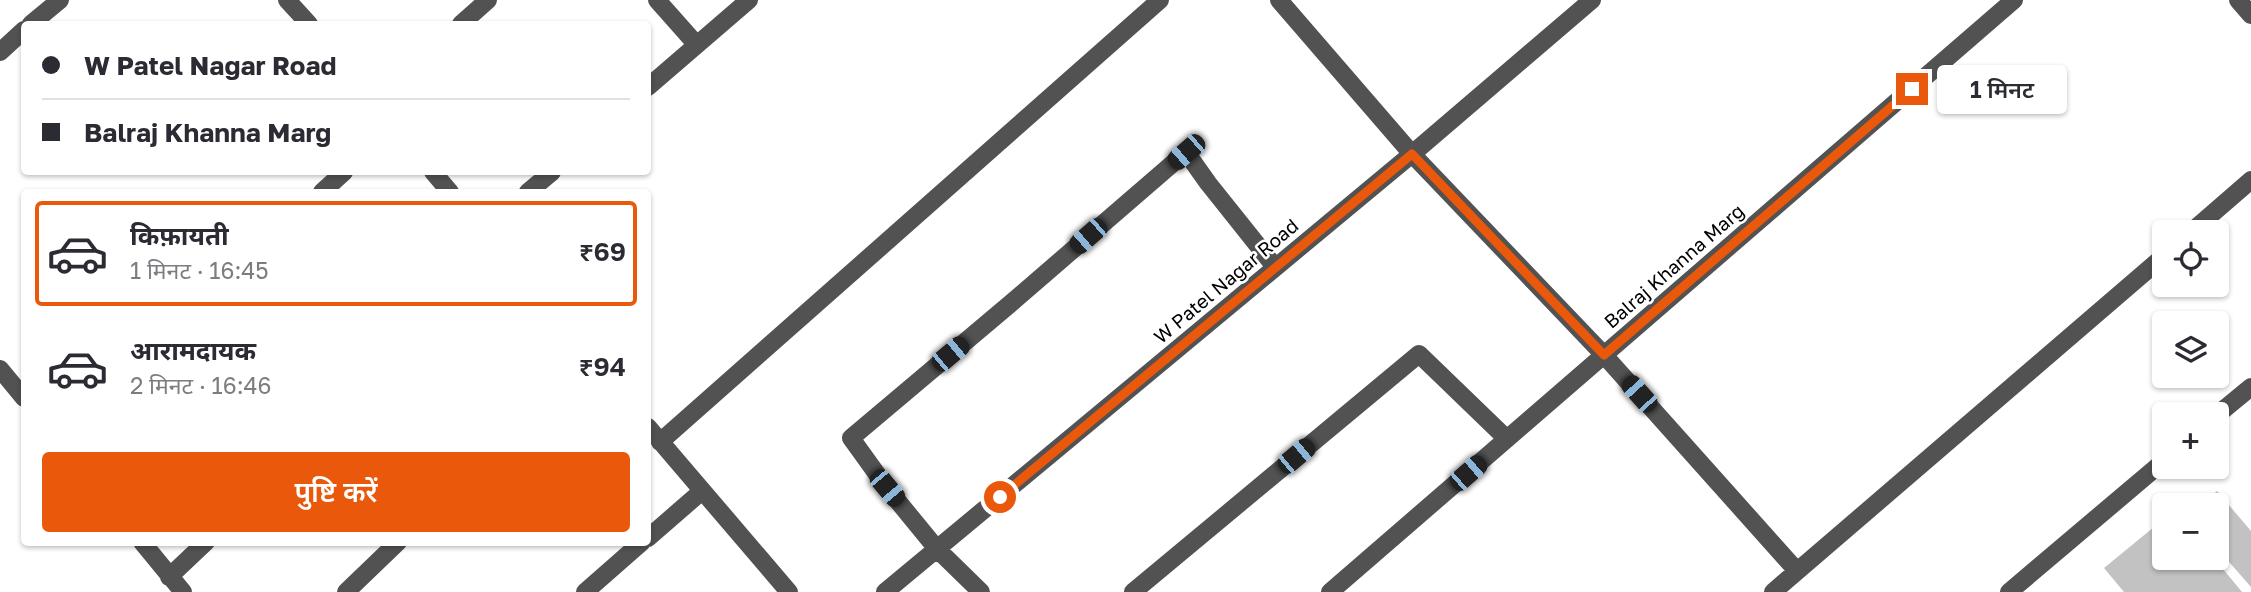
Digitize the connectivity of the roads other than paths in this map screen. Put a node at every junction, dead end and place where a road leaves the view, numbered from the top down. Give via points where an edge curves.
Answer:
1 (60, 0) edge
2 (287, 0) edge
3 (657, 0) edge
4 (749, 0) edge
5 (1160, 0) edge
6 (1279, 0) edge
7 (1592, 0) edge
8 (2014, 0) edge
9 (2238, 0) edge
10 (480, 3) edge
11 (2251, 15) edge
12 (35, 21) edge
13 (306, 21) edge
14 (464, 21) edge
15 (21, 33) edge
16 (696, 44) junction
17 (0, 52) edge
18 (651, 84) edge
19 (1412, 154) junction
20 (341, 175) edge
21 (436, 175) edge
22 (548, 175) edge
23 (2251, 180) edge
24 (325, 189) edge
25 (447, 189) edge
26 (532, 189) edge
27 (2205, 220) edge
28 (2152, 266) edge
29 (1275, 267) junction
30 (1604, 355) junction
31 (0, 369) edge
32 (2251, 387) edge
33 (21, 394) edge
34 (2229, 405) edge
35 (651, 431) edge
36 (1507, 439) junction
37 (660, 442) junction
38 (2152, 471) edge
39 (702, 491) junction
40 (651, 535) edge
41 (145, 546) edge
42 (202, 546) edge
43 (394, 546) edge
44 (637, 546) edge
45 (937, 549) junction
46 (1797, 571) junction
47 (169, 577) junction
48 (183, 592) edge
49 (346, 592) edge
50 (585, 592) edge
51 (789, 592) edge
52 (885, 592) edge
53 (981, 592) edge
54 (1133, 592) edge
55 (1330, 592) edge
56 (1773, 592) edge
57 (2010, 592) edge

1 - 12 street
2 - 13 street
3 - 16 street
4 - 16 street
5 - 37 street
6 - 19 street
7 - 19 street, W Patel Nagar Road
8 - 30 street, Balraj Khanna Marg
9 - 11 street
10 - 14 street
15 - 17 street
16 - 18 street
19 - 29 street, W Patel Nagar Road
19 - 30 street
20 - 24 street
21 - 25 street
22 - 26 street
23 - 27 street
28 - 46 street
29 - 45 street, W Patel Nagar Road
29 - 45 street via 1186,152 851,438
30 - 36 street, Balraj Khanna Marg
30 - 46 street
31 - 33 street
32 - 34 street
35 - 37 street
36 - 54 street via 1419,354
36 - 55 street, Balraj Khanna Marg
37 - 39 street
38 - 57 street
39 - 40 street
39 - 51 street
41 - 47 street
42 - 47 street
43 - 49 street
44 - 50 street
45 - 52 street, W Patel Nagar Road
45 - 53 street
46 - 56 street
47 - 48 street

